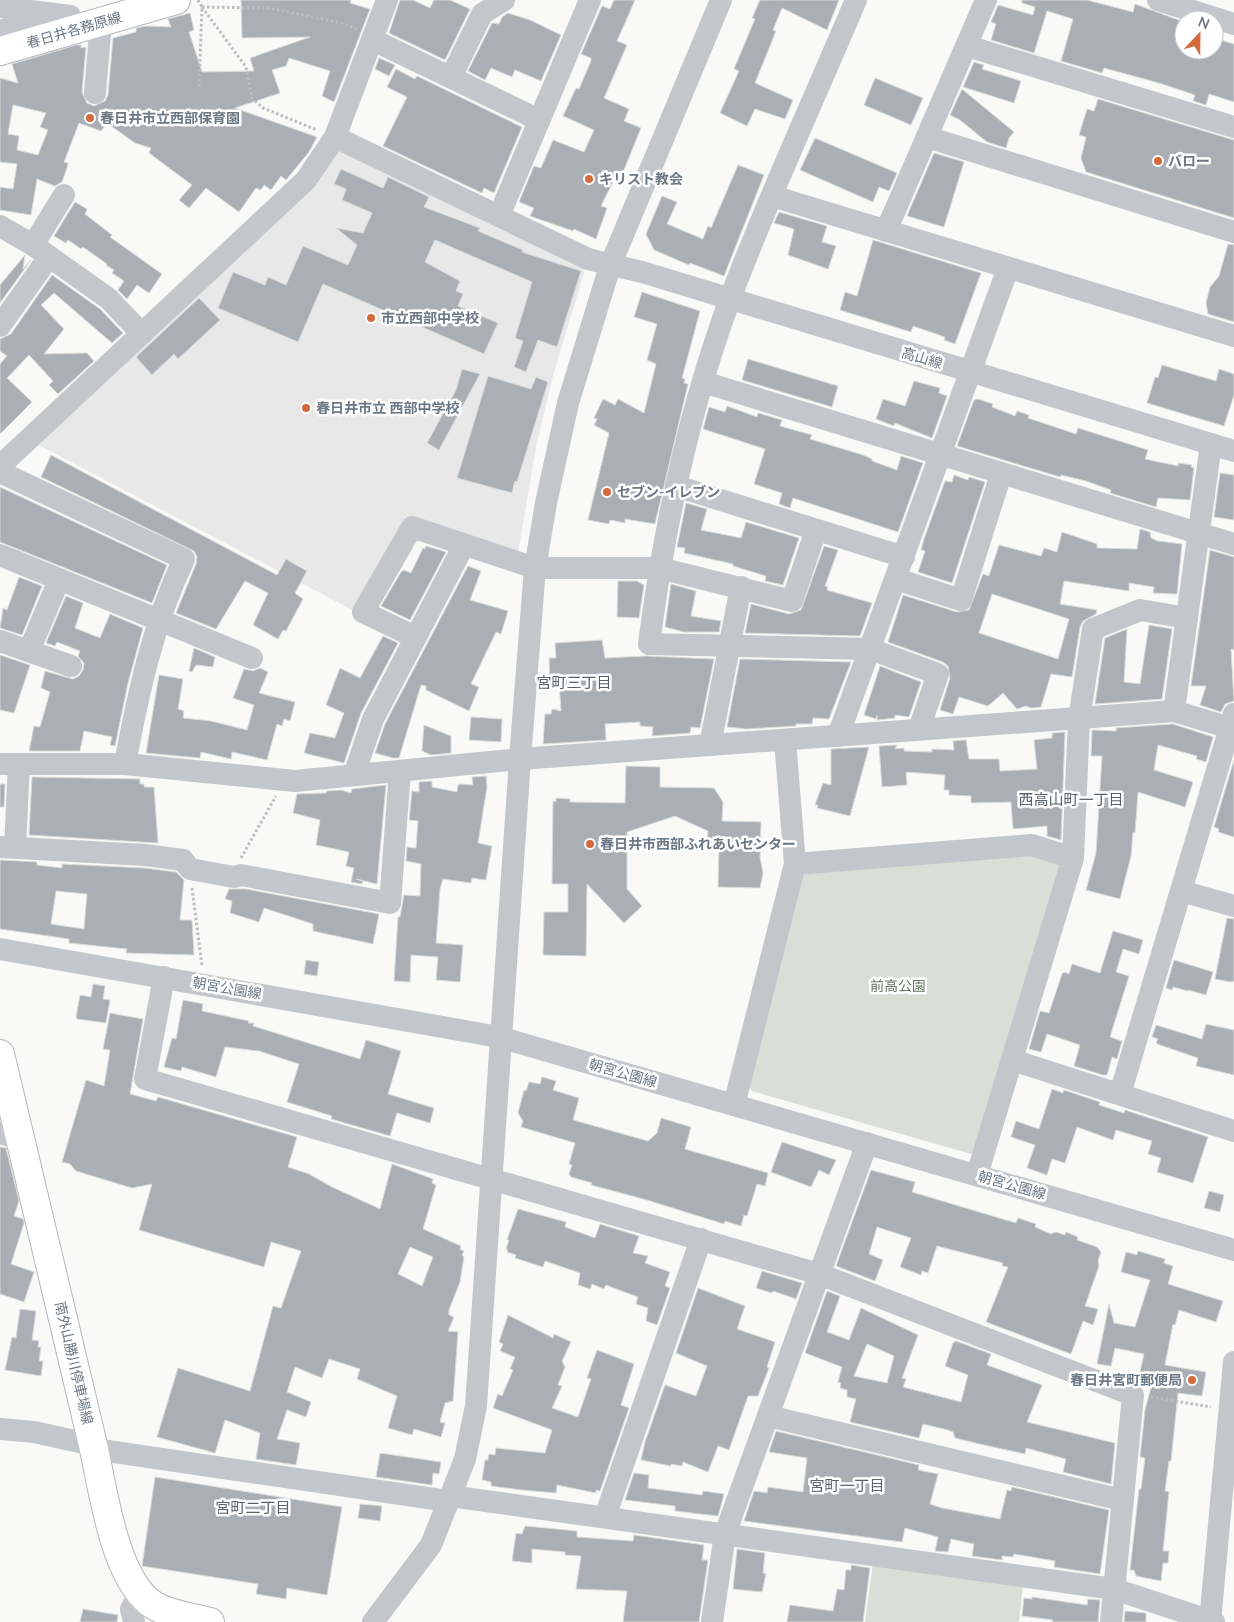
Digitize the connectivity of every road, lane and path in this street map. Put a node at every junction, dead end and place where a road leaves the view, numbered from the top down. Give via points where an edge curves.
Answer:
1 (198, 0) edge
2 (387, 0) edge
3 (504, 0) edge
4 (590, 0) edge
5 (721, 0) edge
6 (856, 0) edge
7 (1158, 0) edge
8 (983, 1) edge
9 (160, 2) edge
10 (202, 7) junction
11 (0, 8) edge
12 (67, 22) junction
13 (101, 22) junction
14 (1234, 24) edge
15 (0, 31) edge
16 (374, 37) junction
17 (966, 46) junction
18 (0, 51) edge
19 (450, 77) junction
20 (199, 87) dead end
21 (95, 93) dead end
22 (538, 120) junction
23 (1234, 127) edge
24 (335, 137) junction
25 (927, 137) junction
26 (64, 195) dead end
27 (772, 196) junction
28 (498, 216) junction
29 (0, 226) edge
30 (886, 231) junction
31 (1234, 232) edge
32 (41, 251) junction
33 (610, 266) junction
34 (1008, 268) junction
35 (730, 299) junction
36 (0, 326) edge
37 (142, 334) junction
38 (1234, 336) edge
39 (972, 372) junction
40 (703, 382) junction
41 (1211, 444) junction
42 (1234, 452) edge
43 (942, 455) junction
44 (0, 466) edge
45 (0, 472) edge
46 (1002, 474) junction
47 (676, 486) junction
48 (816, 530) junction
49 (1199, 533) junction
50 (1234, 544) edge
51 (464, 545) junction
52 (0, 556) edge
53 (904, 557) junction
54 (535, 568) junction
55 (659, 568) junction
56 (896, 579) junction
57 (59, 580) junction
58 (741, 587) junction
59 (1187, 618) junction
60 (160, 620) junction
61 (415, 637) junction
62 (0, 641) edge
63 (728, 646) junction
64 (870, 649) junction
65 (29, 651) junction
66 (252, 658) dead end
67 (71, 666) dead end
68 (1174, 711) junction
69 (1079, 719) junction
70 (1232, 721) edge
71 (919, 729) junction
72 (838, 736) junction
73 (785, 740) junction
74 (710, 745) junction
75 (520, 759) junction
76 (9, 764) edge
77 (125, 764) junction
78 (400, 771) junction
79 (354, 775) junction
80 (286, 780) junction
81 (8, 847) edge
82 (1073, 858) junction
83 (795, 864) junction
84 (190, 869) junction
85 (234, 877) junction
86 (1181, 891) junction
87 (1234, 906) edge
88 (0, 949) edge
89 (202, 966) dead end
90 (164, 977) junction
91 (500, 1038) junction
92 (0, 1054) edge
93 (1012, 1060) junction
94 (1120, 1094) junction
95 (734, 1105) junction
96 (1234, 1131) edge
97 (11, 1136) edge
98 (866, 1144) junction
99 (978, 1175) junction
100 (491, 1179) junction
101 (701, 1240) junction
102 (1234, 1250) edge
103 (819, 1274) junction
104 (1234, 1362) edge
105 (1132, 1395) junction
106 (1229, 1410) junction
107 (768, 1416) junction
108 (0, 1429) edge
109 (94, 1447) junction
110 (449, 1498) junction
111 (1122, 1500) junction
112 (605, 1518) junction
113 (725, 1534) junction
114 (1114, 1589) junction
115 (140, 1593) junction
116 (134, 1622) edge
117 (210, 1622) edge
118 (373, 1622) edge
119 (712, 1622) edge
120 (1111, 1622) edge
121 (1211, 1622) edge

1 - 10 path
2 - 16 street
3 - 19 street via 482,14
4 - 22 street
5 - 33 street
6 - 27 street
7 - 14 street
8 - 17 street
9 - 13 main road, 春日井各務原線
10 - 16 path via 269,8 341,23
10 - 20 path
10 - 24 path via 246,67 252,98 262,108
11 - 12 street
12 - 13 main road, 春日井各務原線
12 - 15 street
12 - 18 main road, 春日井各務原線
13 - 21 street
16 - 19 street
16 - 24 street
17 - 23 street
17 - 25 street
19 - 22 street
22 - 28 street
24 - 28 street, 高山線
24 - 37 street via 306,180
25 - 30 street
25 - 31 street
26 - 32 street
27 - 30 street
27 - 35 street
28 - 33 street, 高山線 via 588,259
29 - 32 street
30 - 34 street
32 - 36 street
32 - 37 street via 109,299
33 - 35 street, 高山線 via 642,272
33 - 54 street via 568,403
34 - 38 street
34 - 39 street
35 - 39 street, 高山線
35 - 40 street
37 - 44 street
39 - 41 street, 高山線
39 - 43 street
40 - 43 street
40 - 47 street
41 - 42 street, 高山線
41 - 49 street
43 - 46 street
43 - 53 street
45 - 60 street via 184,559
46 - 49 street
46 - 56 street via 961,600
47 - 48 street
47 - 55 street
48 - 53 street
48 - 58 street via 792,601
49 - 50 street
49 - 59 street
51 - 54 street
51 - 61 street
51 - 61 street via 412,527 364,612
52 - 57 street
53 - 56 street
54 - 55 street
54 - 75 street
55 - 58 street
55 - 63 street via 649,644
56 - 64 street
57 - 60 street
57 - 65 street
58 - 63 street
59 - 68 street
59 - 69 street via 1140,610 1093,630
60 - 66 street
60 - 77 street via 139,688
61 - 79 street via 372,720
62 - 65 street
63 - 64 street
63 - 74 street
64 - 71 street via 938,674
64 - 72 street
65 - 67 street
68 - 69 street
68 - 70 street
69 - 71 street
69 - 82 street
70 - 86 street
71 - 72 street
72 - 73 street
73 - 74 street
73 - 83 street
74 - 75 street
75 - 78 street
75 - 91 street
76 - 77 street
76 - 81 street
77 - 80 street
78 - 79 street
78 - 85 street via 390,903 241,875
79 - 80 street
80 - 85 path via 241,858
81 - 84 street via 145,855 183,860
82 - 83 street via 1032,845
82 - 93 street
83 - 95 street
84 - 85 street
84 - 89 path
86 - 87 street
86 - 94 street
88 - 90 street, 朝宮公園線
90 - 91 street, 朝宮公園線
90 - 100 street via 145,1079
91 - 95 street, 朝宮公園線
91 - 100 street
92 - 97 main road, 南外山勝川停車場線
93 - 94 street
93 - 99 street
94 - 96 street
95 - 98 street, 朝宮公園線
97 - 109 main road, 南外山勝川停車場線
98 - 99 street, 朝宮公園線
98 - 103 street
99 - 102 street, 朝宮公園線
100 - 101 street
100 - 110 street via 476,1406 465,1459
101 - 103 street
101 - 112 street
103 - 105 street
103 - 107 street
104 - 106 street
105 - 106 path
105 - 111 street
106 - 121 street
107 - 111 street
107 - 113 street
108 - 109 street via 34,1432
109 - 110 street
109 - 115 main road, 南外山勝川停車場線 via 123,1566
110 - 112 street
110 - 118 street via 431,1545
111 - 114 street
112 - 113 street
113 - 114 street
113 - 119 street
114 - 120 street
114 - 121 street
115 - 116 street via 132,1609
115 - 117 main road, 南外山勝川停車場線 via 155,1606

